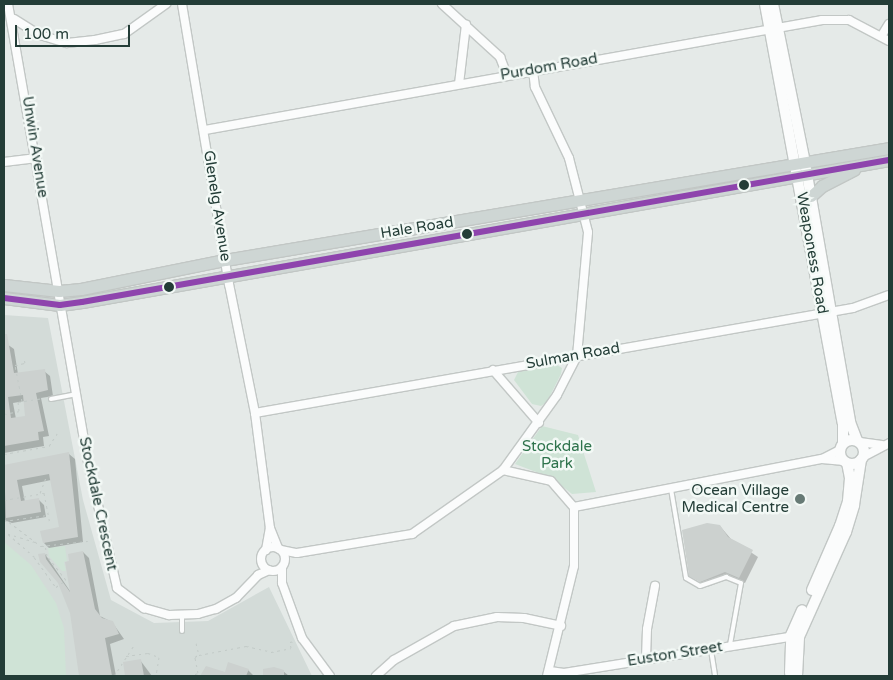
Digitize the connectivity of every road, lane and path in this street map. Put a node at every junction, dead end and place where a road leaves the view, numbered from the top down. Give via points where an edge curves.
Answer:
1 (8, 4) edge
2 (166, 4) edge
3 (182, 4) edge
4 (442, 4) edge
5 (765, 4) edge
6 (773, 4) edge
7 (14, 19) junction
8 (466, 24) junction
9 (889, 24) edge
10 (774, 27) junction
11 (882, 35) junction
12 (889, 41) edge
13 (533, 70) junction
14 (507, 75) junction
15 (458, 84) junction
16 (205, 130) junction
17 (889, 148) edge
18 (37, 158) junction
19 (889, 160) edge
20 (4, 162) edge
21 (801, 163) junction
22 (803, 176) junction
23 (811, 196) junction
24 (582, 201) junction
25 (585, 215) junction
26 (225, 260) junction
27 (228, 277) junction
28 (4, 285) edge
29 (59, 291) junction
30 (889, 295) edge
31 (4, 298) edge
32 (60, 304) junction
33 (826, 311) junction
34 (577, 356) junction
35 (24, 358) dead end
36 (493, 370) junction
37 (76, 394) junction
38 (51, 398) joint
39 (22, 402) junction
40 (255, 413) junction
41 (4, 414) edge
42 (539, 423) junction
43 (58, 432) dead end
44 (859, 441) junction
45 (886, 444) edge
46 (841, 447) junction
47 (4, 454) edge
48 (862, 458) junction
49 (822, 459) junction
50 (845, 462) junction
51 (503, 470) junction
52 (48, 475) dead end
53 (671, 489) junction
54 (39, 494) junction
55 (4, 500) edge
56 (574, 507) junction
57 (48, 515) junction
58 (4, 521) edge
59 (9, 522) junction
60 (50, 523) dead end
61 (270, 528) junction
62 (88, 541) dead end
63 (35, 542) junction
64 (46, 545) junction
65 (280, 549) junction
66 (266, 550) junction
67 (297, 553) junction
68 (262, 561) junction
69 (283, 563) junction
70 (270, 570) junction
71 (258, 576) junction
72 (282, 583) junction
73 (655, 586) dead end
74 (182, 614) junction
75 (561, 626) junction
76 (182, 631) dead end
77 (795, 636) junction
78 (297, 641) dead end
79 (196, 644) dead end
80 (134, 645) dead end
81 (730, 645) junction
82 (710, 648) junction
83 (199, 655) junction
84 (126, 656) junction
85 (646, 658) junction
86 (549, 674) edge
87 (114, 676) edge
88 (156, 676) edge
89 (189, 676) edge
90 (330, 676) edge
91 (376, 676) edge
92 (715, 676) edge
93 (790, 676) edge
94 (797, 676) edge

1 - 7 street, Unwin Avenue
2 - 7 street via 124,34 95,40 58,40 40,35
3 - 16 street, Glenelg Avenue
4 - 8 street
5 - 10 main road, Weaponess Road
6 - 10 main road, Weaponess Road
7 - 18 street, Unwin Avenue
8 - 14 street via 500,57
8 - 15 street
9 - 11 street
10 - 11 street, Purdom Road via 822,20 849,20
10 - 13 street, Purdom Road
10 - 21 main road, Weaponess Road
11 - 12 street, Purdom Road
13 - 14 street, Purdom Road
13 - 24 street via 536,87 569,158
14 - 15 street, Purdom Road
15 - 16 street, Purdom Road
16 - 26 street, Glenelg Avenue
17 - 21 main road, Hale Road
18 - 20 street
18 - 29 street, Unwin Avenue
19 - 22 main road, Hale Road
19 - 23 main road via 859,167 822,186
21 - 22 main road, Weaponess Road
21 - 24 main road, Hale Road
22 - 23 main road, Weaponess Road
22 - 25 main road, Hale Road
22 - 33 main road, Weaponess Road
23 - 33 main road, Weaponess Road
24 - 25 street
24 - 26 main road, Hale Road
25 - 27 main road, Hale Road
25 - 34 street via 587,265
26 - 27 street, Glenelg Avenue
26 - 29 main road, Hale Road
27 - 32 main road, Hale Road
27 - 40 street, Glenelg Avenue
28 - 29 main road, Hale Road
29 - 32 street, Stockdale Crescent
30 - 33 street, Sulman Road via 853,308
31 - 32 main road, Hale Road
32 - 37 street, Stockdale Crescent
33 - 34 street, Sulman Road
33 - 44 main road, Weaponess Road via 850,422
33 - 46 main road, Weaponess Road via 843,423
34 - 36 street, Sulman Road
34 - 42 street
35 - 39 path via 25,363 15,365
36 - 40 street, Sulman Road
36 - 42 street
37 - 38 lane
37 - 74 street, Stockdale Crescent via 117,588 144,608 169,615
38 - 39 path
39 - 41 path via 18,402 19,411
40 - 61 street, Glenelg Avenue
42 - 51 street
43 - 47 path via 49,446
44 - 45 street
44 - 46 main road
44 - 48 main road, Weaponess Road
45 - 48 street
46 - 49 street
46 - 50 main road, Weaponess Road
48 - 50 main road
48 - 77 main road via 846,532
49 - 50 street
49 - 53 street
50 - 77 main road via 850,488 840,526
51 - 56 street via 552,481
51 - 67 street via 412,534
52 - 54 path
53 - 56 street
53 - 81 lane via 686,578 700,586 726,576 741,583
54 - 55 path
54 - 57 path via 44,493
56 - 75 street via 574,566
57 - 59 path
57 - 60 path
58 - 59 path
59 - 63 path
61 - 65 street, Glenelg Avenue
61 - 66 street, Glenelg Avenue
62 - 64 path
63 - 64 path
63 - 64 path via 22,541 8,534 34,557 56,587 66,580 47,556
65 - 66 street
65 - 67 street
65 - 69 street, Glenelg Avenue
66 - 68 street, Glenelg Avenue
67 - 69 street
68 - 70 street, Glenelg Avenue
68 - 71 street
69 - 70 street
69 - 72 street, Glenelg Avenue
70 - 71 street, Stockdale Crescent
70 - 72 street, Glenelg Avenue
71 - 74 street, Stockdale Crescent via 236,598 216,610
72 - 90 street, Glenelg Avenue via 302,638
73 - 85 street
74 - 76 lane
75 - 86 street
75 - 91 street via 524,618 497,617 454,626 394,660
77 - 81 street, Euston Street
77 - 93 main road
77 - 94 main road
78 - 83 path via 290,642 291,648 271,652 246,646
79 - 83 path
80 - 84 path
81 - 82 street, Euston Street
82 - 85 street, Euston Street
82 - 92 lane
83 - 89 path via 195,657 198,673
84 - 87 path
84 - 88 path via 148,653 159,656
85 - 86 street, Euston Street

